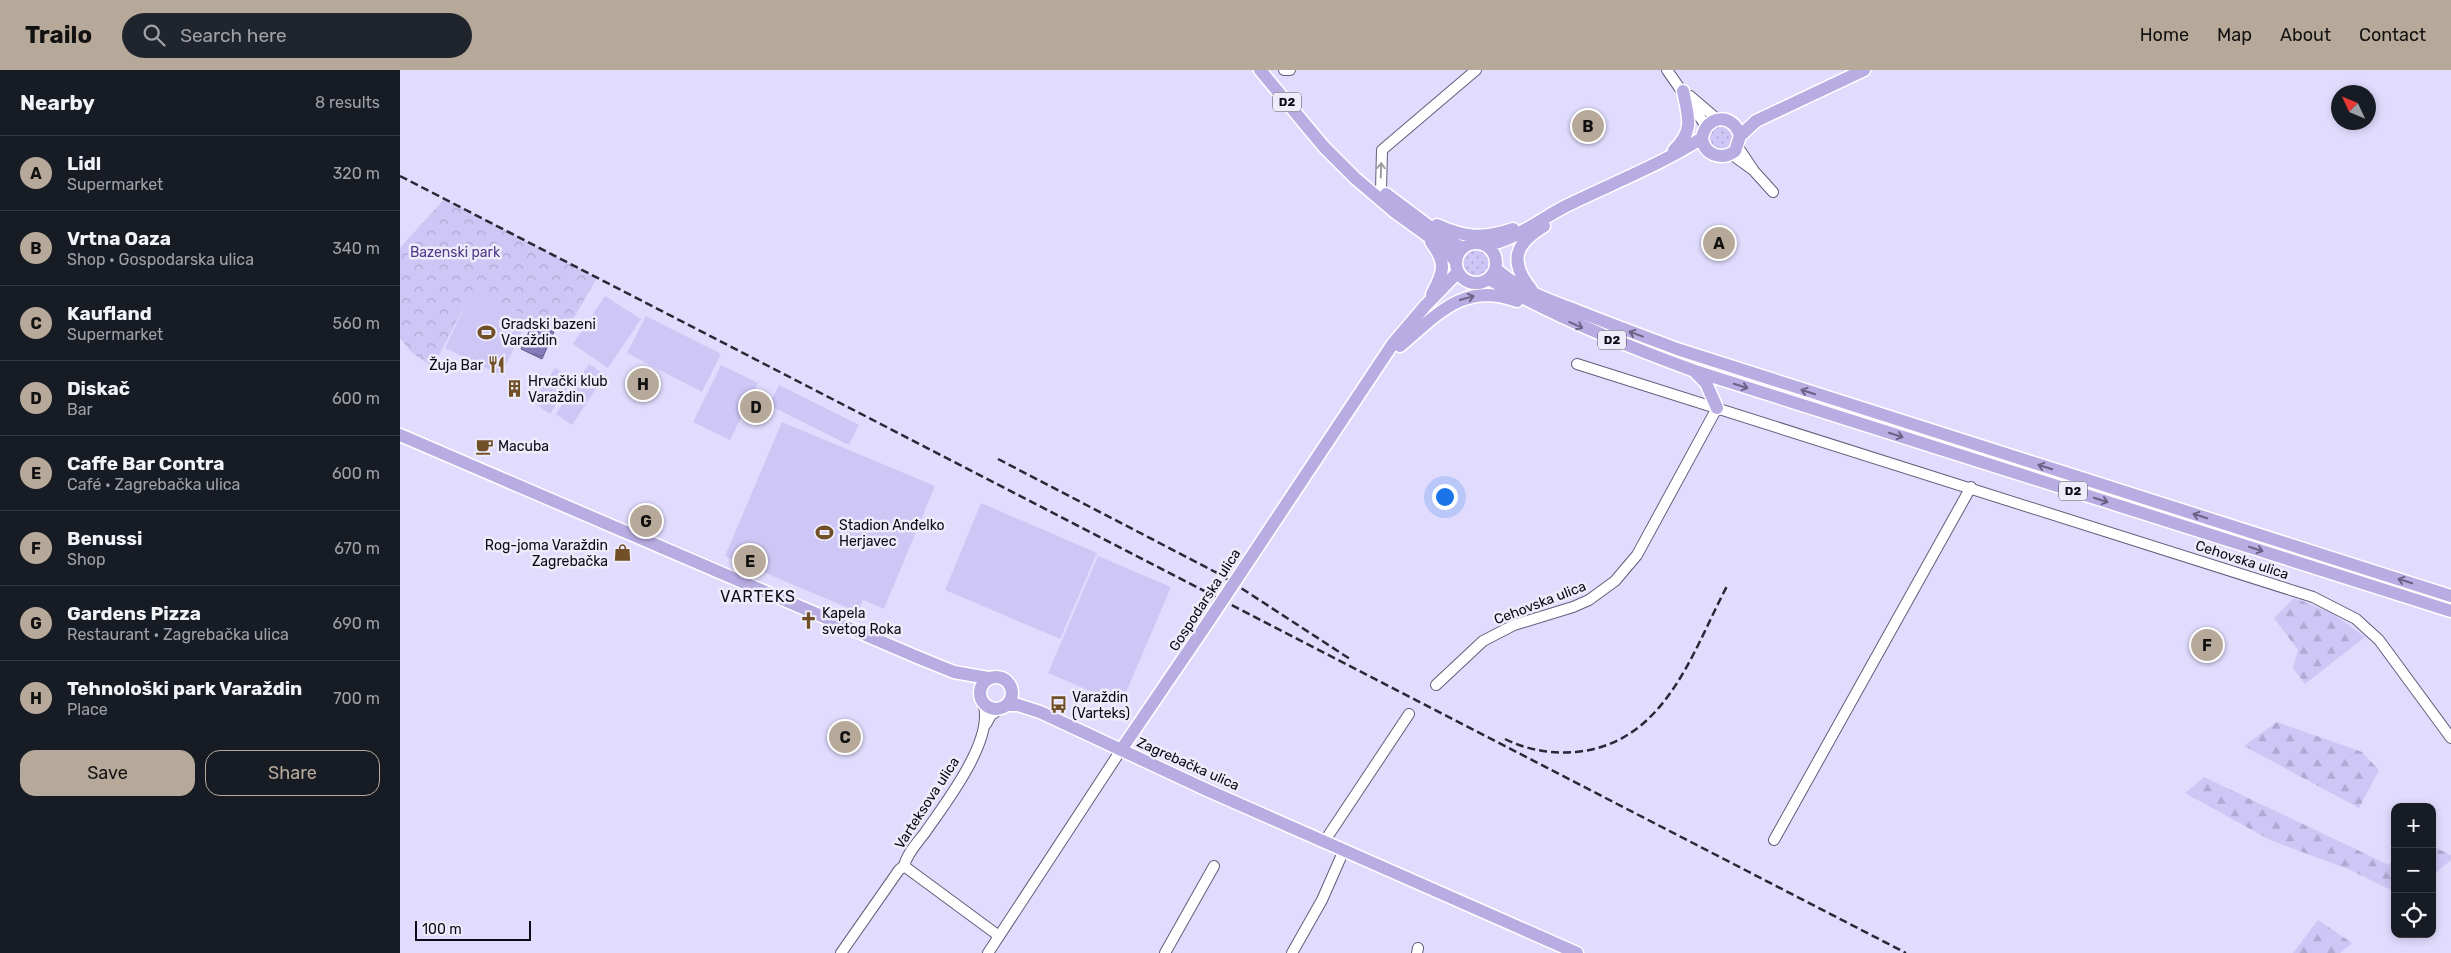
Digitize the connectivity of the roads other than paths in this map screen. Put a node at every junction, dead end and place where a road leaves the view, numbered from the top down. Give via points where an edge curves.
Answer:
1 (1260, 70) edge
2 (1476, 70) edge
3 (1667, 70) edge
4 (1864, 70) edge
5 (1683, 91) junction
6 (1717, 119) junction
7 (1314, 134) junction
8 (1705, 138) junction
9 (1736, 140) junction
10 (1660, 163) junction
11 (1381, 190) junction
12 (1773, 192) dead end
13 (1566, 206) junction
14 (1418, 218) junction
15 (1544, 218) junction
16 (1420, 231) junction
17 (1485, 245) junction
18 (1463, 248) junction
19 (1457, 267) junction
20 (1494, 269) junction
21 (1473, 283) junction
22 (1533, 299) junction
23 (1425, 306) junction
24 (1400, 346) junction
25 (1380, 363) junction
26 (1577, 364) dead end
27 (1694, 371) junction
28 (1717, 408) junction
29 (400, 435) edge
30 (1971, 487) junction
31 (2451, 596) edge
32 (2451, 611) edge
33 (954, 672) junction
34 (988, 678) junction
35 (1436, 685) dead end
36 (1012, 687) junction
37 (982, 698) junction
38 (1004, 706) junction
39 (1040, 712) junction
40 (1409, 714) dead end
41 (983, 726) junction
42 (2451, 738) edge
43 (1121, 750) junction
44 (1774, 840) dead end
45 (1324, 842) junction
46 (1344, 850) junction
47 (904, 866) junction
48 (1214, 866) dead end
49 (999, 936) junction
50 (989, 952) edge
51 (841, 953) edge
52 (1165, 953) edge
53 (1292, 953) edge
54 (1577, 953) edge

1 - 7 main road, D2
11 -> 2 street via 1382,150
3 - 5 street
4 - 9 main road via 1756,121
5 - 6 street
5 - 8 street
5 - 10 main road via 1689,128 1684,141
6 - 8 main road
6 - 9 main road via 1724,119
7 - 11 main road, D2
7 - 16 main road, D2 via 1354,178
8 - 9 main road via 1718,156
8 - 10 main road
9 - 12 street via 1754,171
10 - 13 main road
11 - 14 main road, D2
13 - 14 main road via 1512,229 1476,237 1454,233
13 - 15 main road
13 - 22 main road via 1551,222 1526,239 1517,254 1519,273
14 - 18 main road, D2
15 - 17 main road via 1503,241
15 - 20 main road via 1507,246
16 - 19 main road, D2 via 1446,249
16 - 23 main road via 1437,250 1443,266 1441,277
17 - 18 main road via 1474,243
17 - 20 main road, D2 via 1494,254
18 - 19 main road
19 - 21 main road, D2 via 1462,277
19 - 23 main road, Gospodarska ulica
20 - 21 main road
20 - 22 main road, D2
21 - 24 main road via 1458,287 1444,297
24 -> 22 main road via 1439,311 1457,301 1493,295
22 -> 27 main road, D2 via 1592,332
31 -> 22 main road, D2 via 1760,377
23 - 25 main road, Gospodarska ulica
24 - 25 main road
25 - 43 main road, Gospodarska ulica, bridge
26 - 28 street, Cehovska ulica
27 - 28 main road via 1706,383
27 -> 32 main road, D2
28 - 30 street, Cehovska ulica
28 - 35 street, Cehovska ulica via 1637,556 1615,581 1581,604 1514,625 1482,642
29 - 33 main road, Zagrebačka ulica
30 - 42 street, Cehovska ulica via 2290,590 2345,612 2389,652
30 - 44 street
33 - 34 main road, Zagrebačka ulica
33 - 37 main road, Zagrebačka ulica via 973,685
34 - 36 main road, Zagrebačka ulica via 1002,677
34 - 37 main road via 982,685
36 - 38 main road via 1012,697
36 - 39 main road, Zagrebačka ulica via 1020,698
37 - 38 main road, Zagrebačka ulica via 991,708
37 - 41 street, Varteksova ulica via 986,714
38 - 39 main road, Zagrebačka ulica via 1018,705
38 - 41 street, Varteksova ulica via 990,715
39 - 43 main road, Zagrebačka ulica
40 - 45 street
41 - 47 street, Varteksova ulica via 966,772
43 - 45 main road, Zagrebačka ulica
43 - 49 street, Gospodarska ulica
45 - 46 main road, Zagrebačka ulica
46 - 53 street via 1322,900
46 - 54 main road, Zagrebačka ulica
47 - 49 street, Varteksova ulica
47 - 51 street, Varteksova ulica
48 - 52 street
49 - 50 street, Gospodarska ulica

